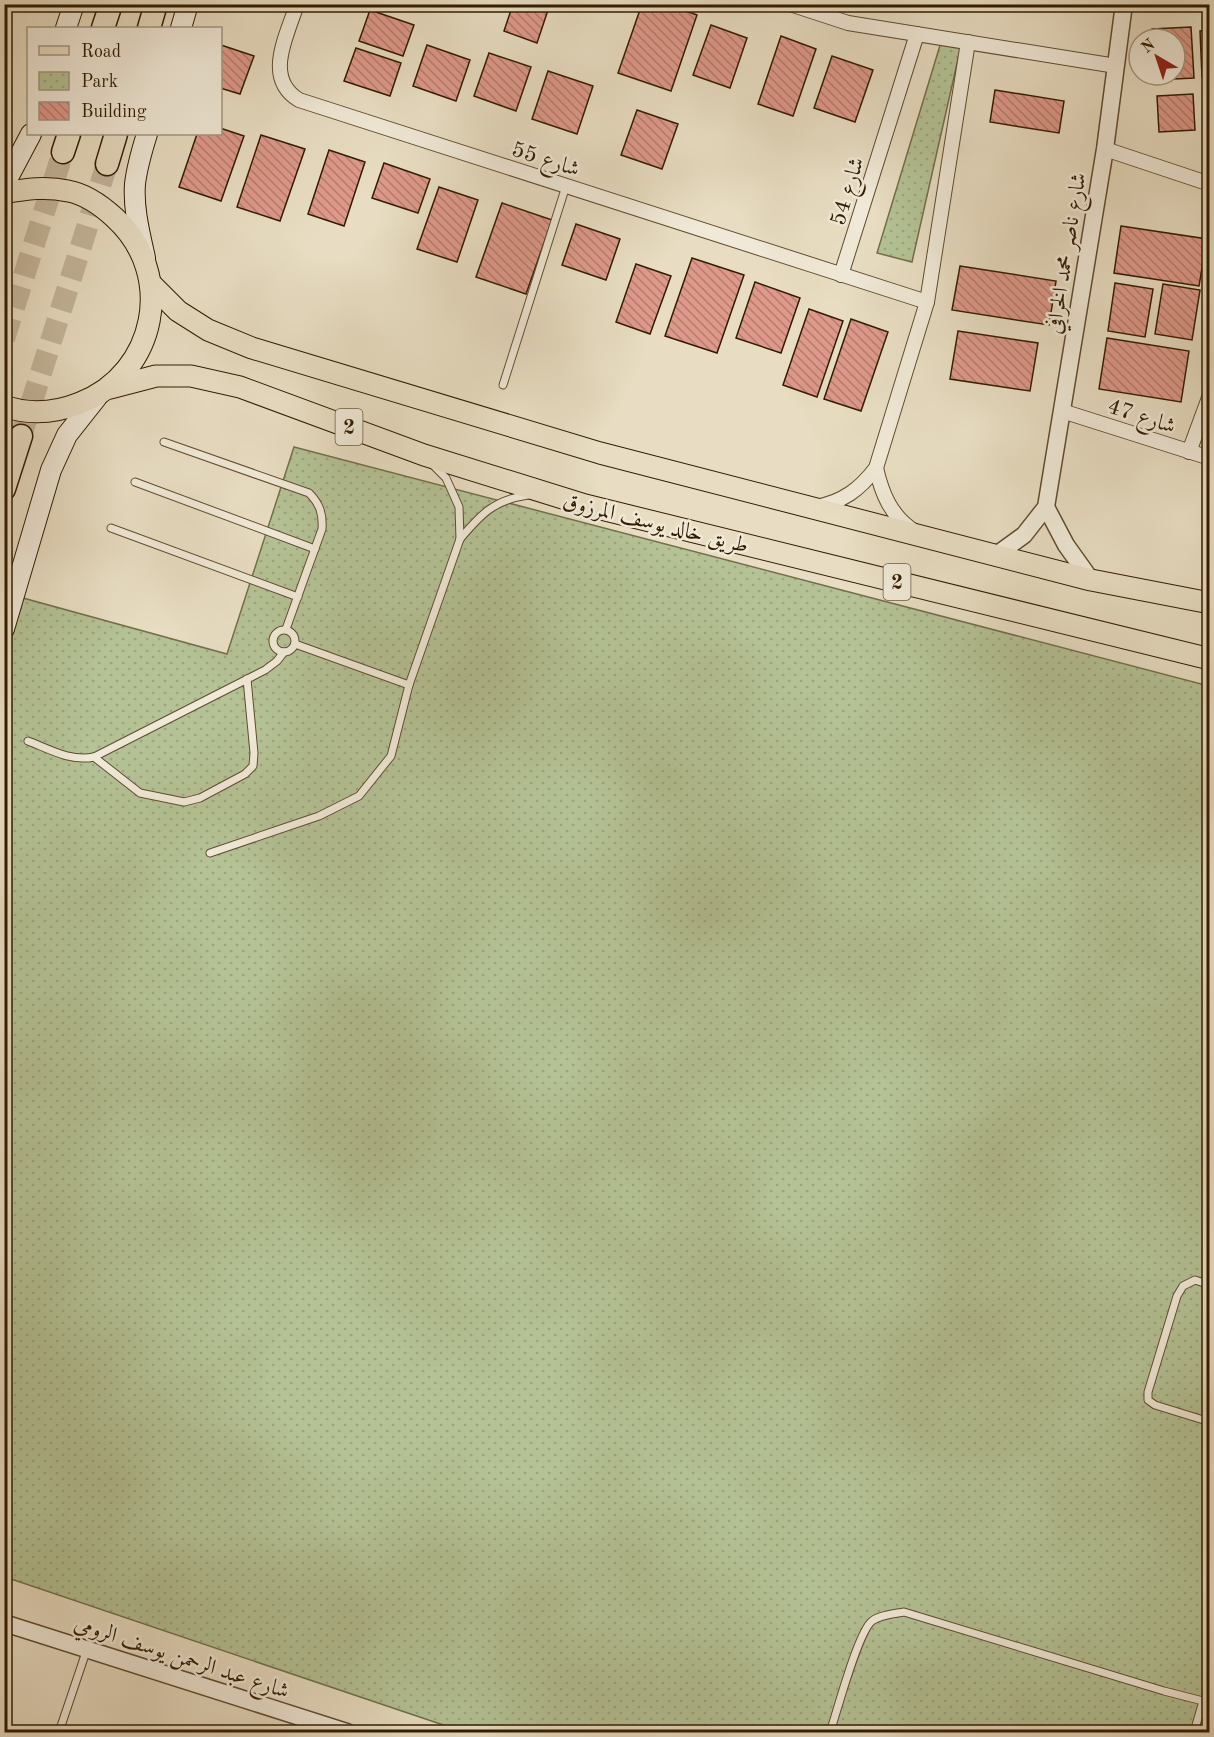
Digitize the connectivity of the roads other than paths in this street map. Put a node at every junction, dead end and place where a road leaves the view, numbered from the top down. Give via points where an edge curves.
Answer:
1 (74, 4) edge
2 (111, 4) edge
3 (156, 4) edge
4 (188, 4) edge
5 (297, 4) edge
6 (790, 4) edge
7 (1125, 4) edge
8 (66, 27) edge
9 (103, 27) edge
10 (149, 27) edge
11 (181, 27) edge
12 (917, 34) junction
13 (968, 42) junction
14 (1116, 66) junction
15 (30, 135) edge
16 (116, 135) edge
17 (147, 135) edge
18 (1105, 149) junction
19 (107, 164) tunnel mouth
20 (1209, 184) edge
21 (4, 185) edge
22 (566, 186) junction
23 (4, 193) edge
24 (145, 261) junction
25 (842, 275) junction
26 (151, 284) junction
27 (927, 302) junction
28 (503, 385) dead end
29 (104, 392) junction
30 (1209, 395) edge
31 (4, 406) edge
32 (1062, 411) junction
33 (21, 436) tunnel mouth
34 (164, 441) dead end
35 (1189, 452) junction
36 (424, 455) junction
37 (1209, 458) edge
38 (876, 468) junction
39 (135, 482) dead end
40 (4, 489) edge
41 (543, 492) junction
42 (1046, 507) junction
43 (808, 508) junction
44 (111, 528) dead end
45 (924, 537) junction
46 (460, 539) junction
47 (315, 549) junction
48 (995, 556) junction
49 (1091, 580) junction
50 (298, 597) junction
51 (1209, 603) edge
52 (4, 628) edge
53 (286, 629) junction
54 (295, 644) junction
55 (284, 652) junction
56 (1209, 659) edge
57 (247, 679) junction
58 (410, 685) junction
59 (28, 741) dead end
60 (94, 757) junction
61 (210, 853) dead end
62 (1209, 1285) edge
63 (1209, 1422) edge
64 (4, 1623) edge
65 (87, 1649) junction
66 (1206, 1700) edge
67 (1209, 1709) edge
68 (60, 1732) edge
69 (347, 1732) edge
70 (830, 1732) edge
71 (1194, 1732) edge

1 - 8 main road
2 - 9 highway
3 - 10 highway
4 - 11 main road
5 - 22 street, شارع 55 via 278,71 289,94
6 - 12 street via 848,23
7 - 14 street, شارع ناصر محمد الخرافي
12 - 13 street
12 - 25 street, شارع 54
13 - 14 street
13 - 27 street
14 - 18 street, شارع ناصر محمد الخرافي
15 - 21 main road
16 - 19 highway
17 - 24 main road via 135,185
18 - 20 street
18 - 32 street, شارع ناصر محمد الخرافي
22 - 25 street, شارع 55
22 - 28 lane
23 - 24 main road, 2 via 34,187 70,191 102,206 128,230
24 - 26 main road, 2
25 - 27 street
26 - 29 main road, 2 via 151,313 144,341 130,367
26 - 43 main road, 2 via 178,311 208,330 252,348 600,453
27 - 38 street
29 - 31 main road, 2 via 60,411 20,412
29 - 36 main road, طريق خالد يوسف المرزوق / 2 via 156,376 191,375 240,387
29 - 52 main road via 66,435 51,470
30 - 35 street
32 - 35 street, شارع 47
32 - 42 street, شارع ناصر محمد الخرافي
33 - 40 highway
34 - 47 lane via 309,493 323,519
35 - 37 street, شارع 47
36 - 41 main road, طريق خالد يوسف المرزوق / 2
36 - 46 lane via 446,478 459,507
38 - 43 street via 847,497
38 - 45 street via 891,509
39 - 47 lane
41 - 46 lane via 510,497 481,514
41 - 56 main road, طريق خالد يوسف المرزوق / 2
42 - 48 street, شارع ناصر محمد الخرافي via 1024,535
42 - 49 street
43 - 45 main road, 2
44 - 50 lane
45 - 48 main road, 2
46 - 58 lane
47 - 50 lane
48 - 49 main road, 2
49 - 51 main road, 2
50 - 53 lane
53 - 54 lane via 294,635
53 - 55 lane via 277,631 272,640
54 - 55 lane
54 - 58 lane
55 - 57 lane via 270,667
57 - 60 lane
57 - 60 lane via 253,765 245,774 200,798 184,802 148,796 129,786
58 - 61 lane via 391,756 359,796 319,816
59 - 60 lane via 71,758
62 - 63 lane via 1195,1280 1183,1286 1177,1296 1148,1400
64 - 65 street, شارع عبد الرحمن يوسف الرومي
65 - 68 lane
65 - 69 street, شارع عبد الرحمن يوسف الرومي via 308,1723
66 - 67 lane
66 - 70 lane via 1164,1691 904,1612 871,1622 860,1642
66 - 71 lane

